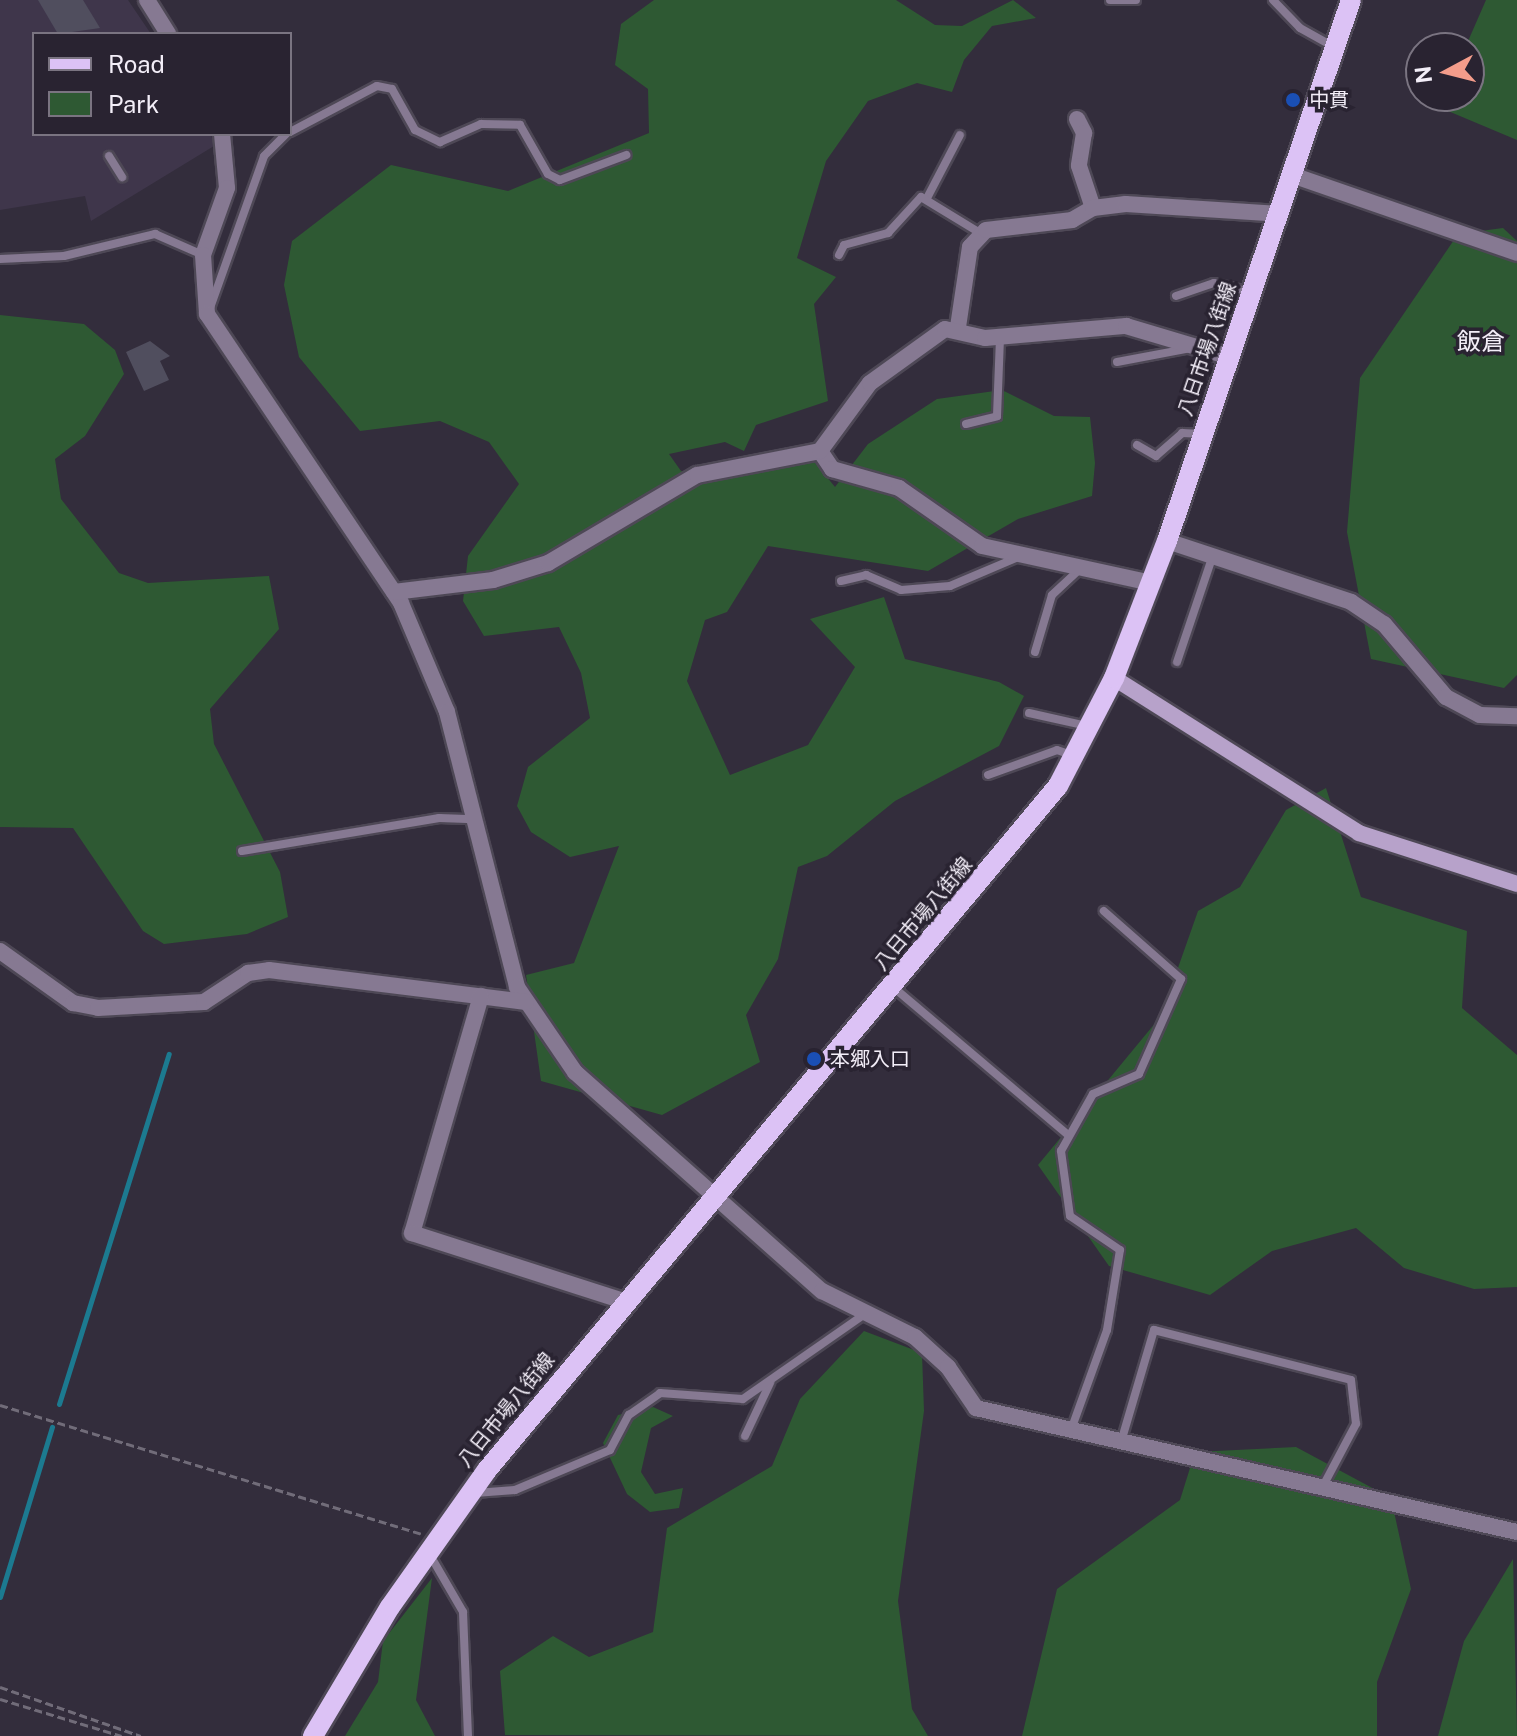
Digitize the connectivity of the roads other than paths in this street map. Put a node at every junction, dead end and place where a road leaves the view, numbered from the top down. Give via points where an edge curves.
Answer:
1 (147, 0) edge
2 (1110, 0) edge
3 (1136, 0) edge
4 (1273, 0) edge
5 (1351, 0) edge
6 (167, 32) edge
7 (1335, 47) junction
8 (1077, 119) dead end
9 (292, 131) edge
10 (960, 135) dead end
11 (222, 136) edge
12 (285, 136) edge
13 (626, 155) dead end
14 (109, 156) dead end
15 (1292, 175) junction
16 (122, 177) dead end
17 (927, 198) junction
18 (1093, 208) junction
19 (1279, 214) junction
20 (980, 233) junction
21 (1517, 253) edge
22 (203, 255) junction
23 (839, 255) dead end
24 (0, 259) edge
25 (1252, 293) junction
26 (1176, 296) dead end
27 (207, 314) junction
28 (958, 327) junction
29 (1000, 336) junction
30 (1193, 347) junction
31 (1230, 357) junction
32 (1117, 362) dead end
33 (966, 424) dead end
34 (1204, 434) junction
35 (1137, 445) dead end
36 (820, 451) junction
37 (1167, 541) junction
38 (1016, 558) junction
39 (1212, 558) junction
40 (1080, 569) junction
41 (841, 581) dead end
42 (1152, 583) junction
43 (394, 592) junction
44 (1035, 652) dead end
45 (1177, 662) dead end
46 (1114, 678) junction
47 (1029, 713) dead end
48 (1517, 716) edge
49 (1090, 726) junction
50 (1074, 756) junction
51 (988, 775) dead end
52 (475, 819) junction
53 (242, 851) dead end
54 (1517, 884) edge
55 (1104, 911) dead end
56 (0, 951) edge
57 (893, 987) junction
58 (481, 996) junction
59 (526, 1002) junction
60 (1067, 1134) junction
61 (716, 1196) junction
62 (627, 1302) junction
63 (862, 1316) junction
64 (770, 1383) junction
65 (1070, 1431) junction
66 (745, 1436) dead end
67 (1121, 1443) junction
68 (1322, 1489) junction
69 (470, 1493) junction
70 (1517, 1532) edge
71 (432, 1546) junction
72 (313, 1736) edge
73 (468, 1736) edge

1 - 6 street
2 - 3 lane
4 - 7 lane via 1300,28
5 - 7 main road, 八日市場八街線
7 - 15 main road, 八日市場八街線
8 - 18 street via 1084,133 1079,166
9 - 13 lane via 377,86 392,89 415,130 440,142 481,124 509,119 520,125 548,174 560,180
10 - 17 lane
11 - 22 street via 227,188
12 - 27 lane via 264,156 219,269 220,294
14 - 16 lane
15 - 19 main road, 八日市場八街線
15 - 21 street
17 - 20 lane
17 - 23 lane via 912,199 883,237 844,245
18 - 19 street via 1218,206
18 - 20 street via 1072,220
19 - 25 main road, 八日市場八街線
20 - 28 street via 970,247
22 - 24 lane via 155,234 64,256
22 - 27 street
25 - 26 lane via 1214,283
25 - 31 main road, 八日市場八街線
27 - 43 street
28 - 29 street
28 - 36 street via 934,335 870,383
29 - 30 street via 1126,326
29 - 33 lane via 997,416
30 - 31 street
30 - 32 lane
31 - 34 main road, 八日市場八街線
34 - 35 lane via 1182,433 1156,456
34 - 37 main road, 八日市場八街線
36 - 38 street via 832,469 899,488 982,546
36 - 43 street via 697,475 548,563 493,580
37 - 39 street
37 - 42 main road, 八日市場八街線
38 - 40 street
38 - 41 lane via 950,586 901,590 866,575
39 - 45 lane
39 - 48 street via 1351,602 1384,624 1446,697 1480,715
40 - 42 street
40 - 44 lane via 1052,595
42 - 46 main road, 八日市場八街線
43 - 52 street via 447,712
46 - 49 main road, 八日市場八街線
46 - 54 street via 1359,833
47 - 49 lane
49 - 50 main road, 八日市場八街線
50 - 51 lane via 1057,750
50 - 57 main road, 八日市場八街線 via 1038,814
52 - 53 lane via 439,818
52 - 59 street via 503,947
55 - 60 lane via 1181,979 1139,1074 1093,1094
56 - 58 street via 73,1003 98,1008 204,1002 248,973 269,970
57 - 60 lane
57 - 61 main road, 八日市場八街線
58 - 59 street
58 - 62 street via 412,1233
59 - 61 street via 575,1072
60 - 65 lane via 1060,1157 1070,1216 1120,1250 1107,1330
61 - 62 main road, 八日市場八街線
61 - 63 street via 822,1291
62 - 69 main road, 八日市場八街線
63 - 64 lane
63 - 65 street via 915,1337 948,1367 976,1408
64 - 66 lane
64 - 69 lane via 743,1399 660,1393 629,1415 610,1450 515,1490
65 - 67 street
67 - 68 street
67 - 68 lane via 1154,1330 1351,1380 1356,1424
68 - 70 street
69 - 71 main road, 八日市場八街線
71 - 72 main road, 八日市場八街線
71 - 73 lane via 463,1612

